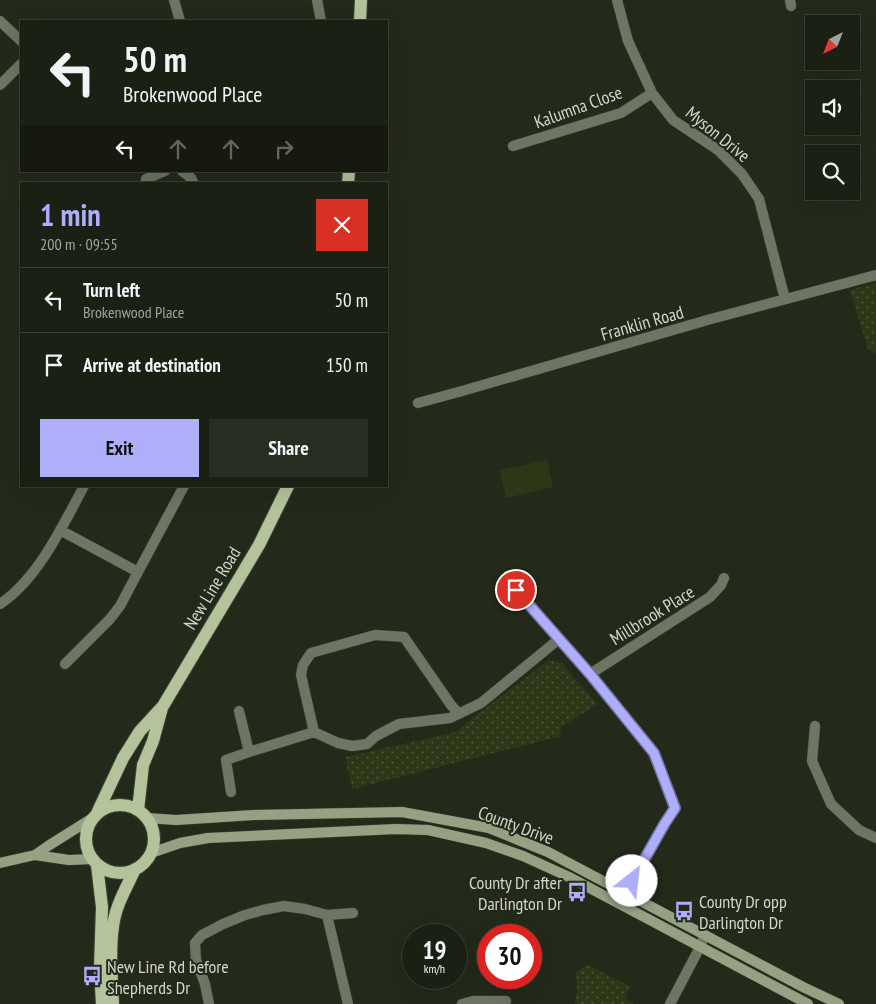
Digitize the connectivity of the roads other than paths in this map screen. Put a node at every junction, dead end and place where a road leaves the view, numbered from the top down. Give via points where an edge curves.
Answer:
1 (174, 0) edge
2 (317, 0) edge
3 (361, 0) edge
4 (617, 0) edge
5 (180, 20) edge
6 (321, 20) edge
7 (360, 20) edge
8 (0, 21) edge
9 (20, 40) edge
10 (20, 65) edge
11 (0, 85) edge
12 (652, 93) junction
13 (513, 146) dead end
14 (163, 172) edge
15 (183, 172) edge
16 (145, 178) edge
17 (193, 182) edge
18 (876, 275) edge
19 (785, 299) junction
20 (418, 403) dead end
21 (83, 487) edge
22 (183, 487) edge
23 (288, 487) edge
24 (60, 530) junction
25 (138, 572) junction
26 (724, 578) dead end
27 (503, 583) dead end
28 (0, 604) edge
29 (560, 639) junction
30 (65, 664) dead end
31 (590, 674) junction
32 (162, 706) junction
33 (239, 712) dead end
34 (459, 714) junction
35 (815, 726) dead end
36 (314, 732) junction
37 (249, 752) junction
38 (231, 792) dead end
39 (143, 814) junction
40 (95, 815) junction
41 (876, 838) edge
42 (151, 853) junction
43 (35, 855) junction
44 (95, 862) junction
45 (0, 863) edge
46 (135, 869) junction
47 (625, 893) junction
48 (353, 913) dead end
49 (327, 915) junction
50 (705, 935) junction
51 (700, 947) junction
52 (506, 1000) dead end
53 (102, 1004) edge
54 (113, 1004) edge
55 (208, 1004) edge
56 (348, 1004) edge
57 (462, 1004) edge
58 (670, 1004) edge
59 (808, 1004) edge
60 (839, 1004) edge

1 - 5 street
2 - 6 street
3 - 7 main road
4 - 12 street, Myson Drive via 628,41
8 - 9 street
10 - 11 street
12 - 13 street, Kalumna Close via 621,112
12 - 19 street, Myson Drive via 673,120 718,150 742,174 759,200
14 - 16 street
15 - 17 street
18 - 19 street, Franklin Road
19 - 20 street, Franklin Road
21 - 24 street
22 - 25 street
23 - 32 main road, New Line Road via 259,545
24 - 25 street
24 - 28 street via 31,576
25 - 30 street via 120,606
26 - 31 street, Millbrook Place via 710,597
27 - 29 street via 516,590
29 - 31 street
29 - 34 street via 481,704
31 - 47 street via 654,753 675,808
32 - 39 main road, New Line Road via 143,765
32 - 40 main road, New Line Road via 140,731 123,758
33 - 37 street
34 - 36 street via 399,724 366,744 352,746
34 - 36 street via 404,637 375,635 311,653 303,665 301,675
35 - 41 street via 812,761 831,804 859,830
36 - 37 street
37 - 38 street via 226,760
39 - 40 main road via 128,805 118,804 108,806
39 - 42 main road via 154,835
39 - 47 main road, County Drive via 176,820 402,812 489,828 548,852
40 - 43 main road
40 - 44 main road via 86,828 85,839 87,850
42 - 46 main road
42 - 51 main road, County Drive via 208,838 428,830 486,843 523,856
43 - 44 main road
43 - 45 main road
44 - 46 main road via 116,873
44 - 53 main road via 102,907
46 - 54 main road via 120,900 113,926
47 - 50 main road, County Drive
48 - 49 street
49 - 55 street via 284,906 245,915 202,934 195,943 196,960
49 - 56 street
50 - 51 street
50 - 60 main road, County Drive
51 - 58 street
51 - 59 main road, County Drive
52 - 57 street

